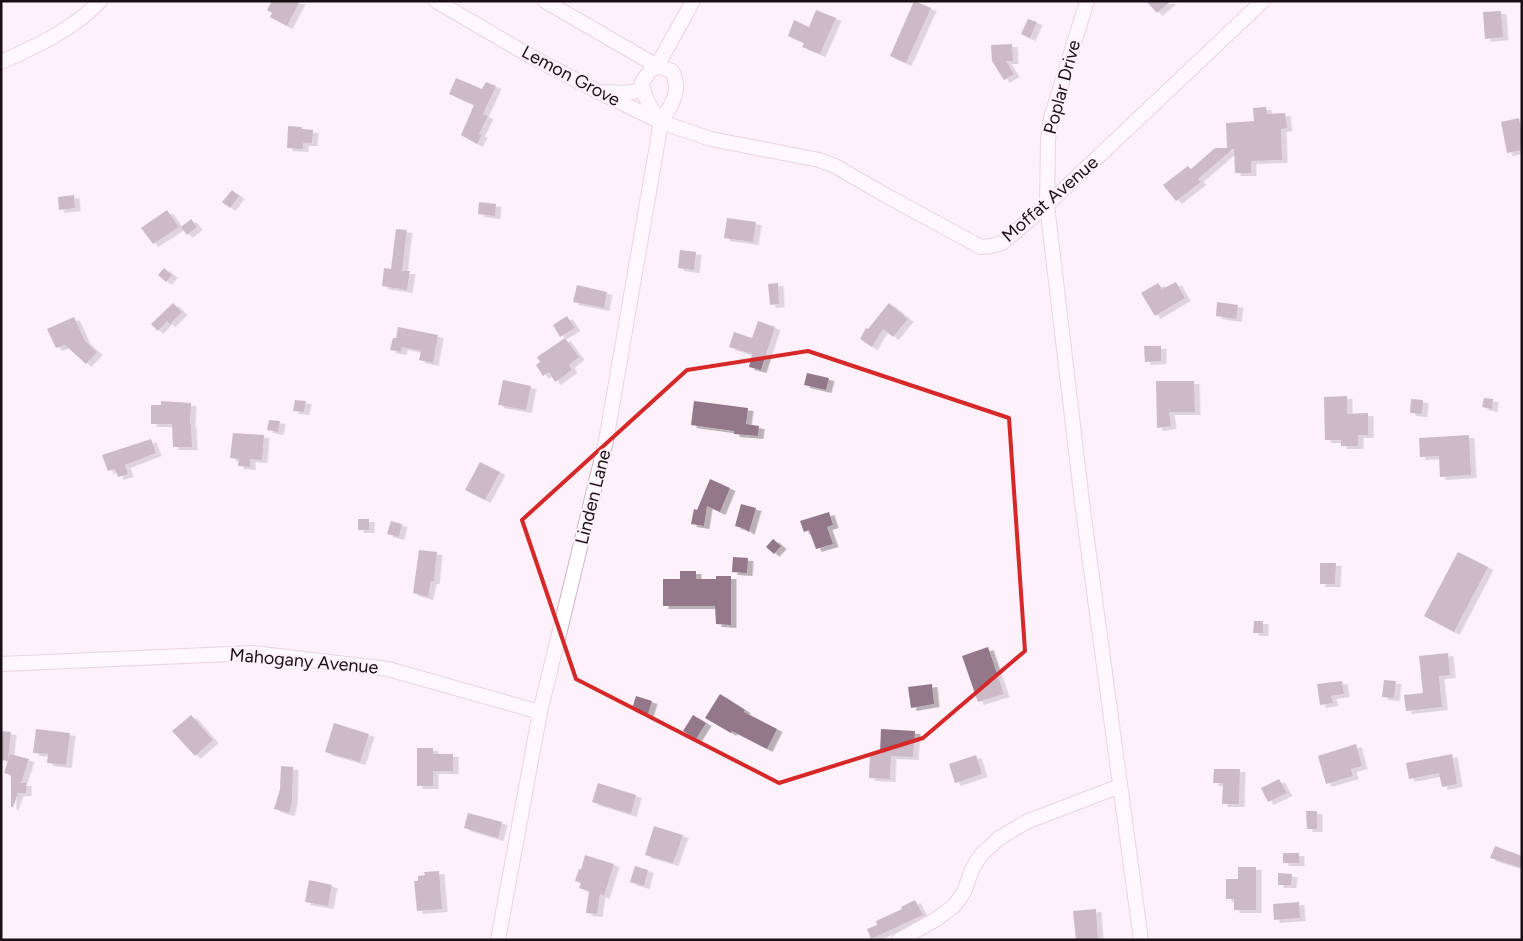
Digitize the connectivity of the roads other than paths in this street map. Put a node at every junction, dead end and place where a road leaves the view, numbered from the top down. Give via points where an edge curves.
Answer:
1 (100, 1) edge
2 (436, 1) edge
3 (545, 1) edge
4 (693, 1) edge
5 (1086, 1) edge
6 (1262, 1) edge
7 (1, 62) edge
8 (657, 66) junction
9 (643, 90) junction
10 (599, 92) junction
11 (661, 122) junction
12 (711, 139) joint
13 (1047, 204) junction
14 (1, 664) edge
15 (540, 712) junction
16 (1120, 786) junction
17 (498, 940) edge
18 (899, 940) edge
19 (1141, 940) edge

1 - 7 street via 70,26
2 - 10 street, Lemon Grove
3 - 8 street
4 - 8 street
5 - 13 street, Poplar Drive via 1051,118
6 - 13 street, Moffat Avenue
8 - 9 street via 642,82
8 - 11 street, Linden Lane via 672,71 676,85 673,104
9 - 10 street
9 - 11 street
10 - 11 street, Lemon Grove
11 - 12 street, Lemon Grove
11 - 15 street, Linden Lane via 606,441
12 - 13 street, Moffat Avenue via 835,166 981,247 1002,243
13 - 16 street, Poplar Drive
14 - 15 street, Mahogany Avenue via 253,653 388,668
15 - 17 street, Linden Lane
16 - 18 street via 1026,822 998,839 976,862 964,892 954,906
16 - 19 street, Poplar Drive

